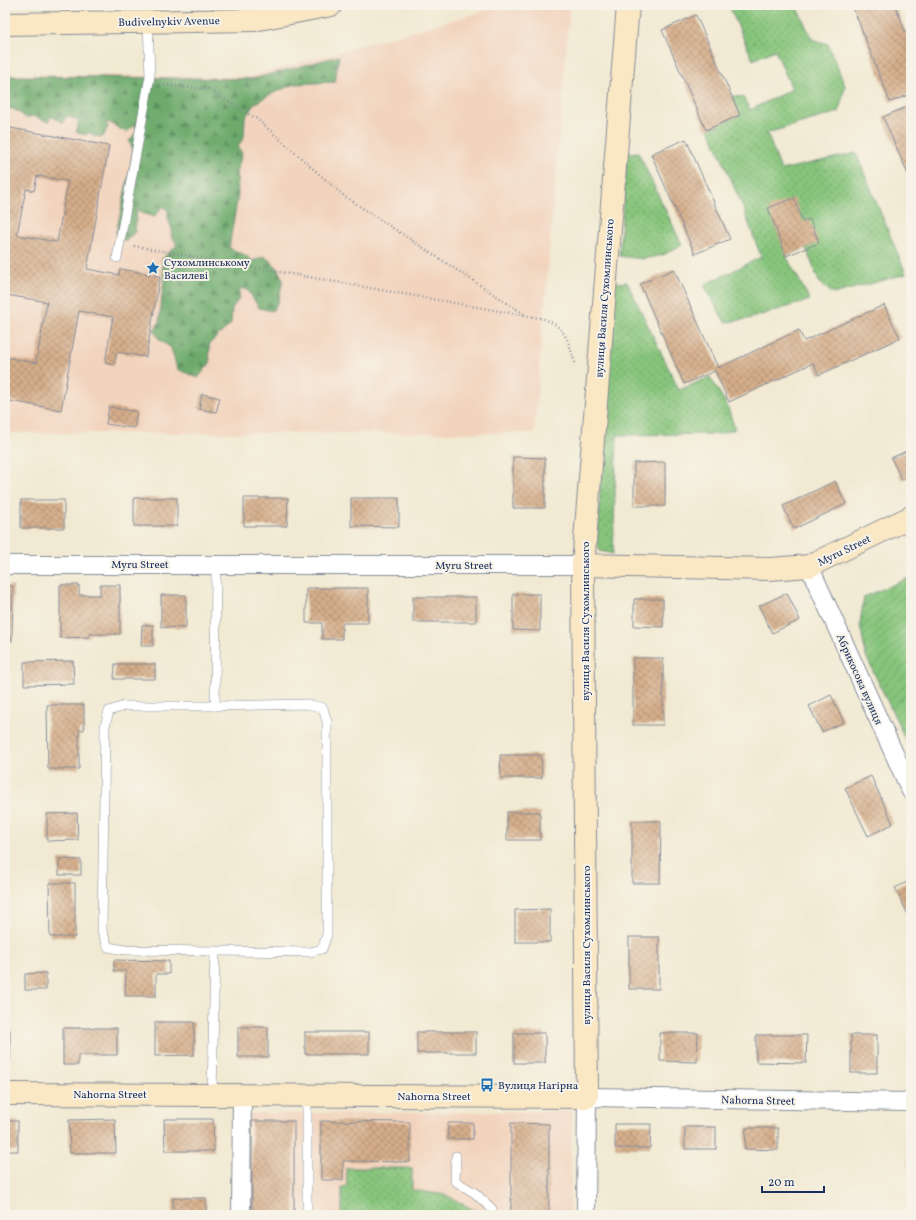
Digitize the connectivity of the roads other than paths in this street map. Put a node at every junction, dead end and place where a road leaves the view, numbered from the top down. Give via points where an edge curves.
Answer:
1 (331, 5) edge
2 (628, 5) edge
3 (148, 22) junction
4 (5, 24) edge
5 (117, 258) dead end
6 (911, 518) edge
7 (216, 564) junction
8 (5, 565) edge
9 (583, 565) junction
10 (810, 566) junction
11 (215, 706) junction
12 (911, 792) edge
13 (215, 952) junction
14 (5, 1094) edge
15 (212, 1095) junction
16 (242, 1095) junction
17 (307, 1095) junction
18 (587, 1097) junction
19 (911, 1102) edge
20 (456, 1156) dead end
21 (241, 1215) edge
22 (307, 1215) edge
23 (493, 1215) edge
24 (586, 1215) edge

1 - 3 street, Budivelnykiv Avenue via 254,20
2 - 9 street, вулиця Василя Сухомлинського
3 - 4 street, Budivelnykiv Avenue
3 - 5 lane via 150,76
6 - 10 street, Myru Street
7 - 8 street, Myru Street
7 - 9 street, Myru Street
7 - 11 lane
9 - 10 street, Myru Street via 770,569
9 - 18 street, вулиця Василя Сухомлинського
10 - 12 street, Абрикосова вулиця
11 - 13 lane via 124,706 108,711 105,726 102,931 108,947 125,950
11 - 13 lane via 306,704 323,708 327,722 327,935 322,949 310,952
13 - 15 lane
14 - 15 street, Nahorna Street
15 - 16 street, Nahorna Street
16 - 17 street, Nahorna Street
16 - 21 street
17 - 18 street, Nahorna Street
17 - 22 lane
18 - 19 street, Nahorna Street
18 - 24 street, вулиця Василя Сухомлинського
20 - 23 lane via 455,1181 475,1193 492,1209

